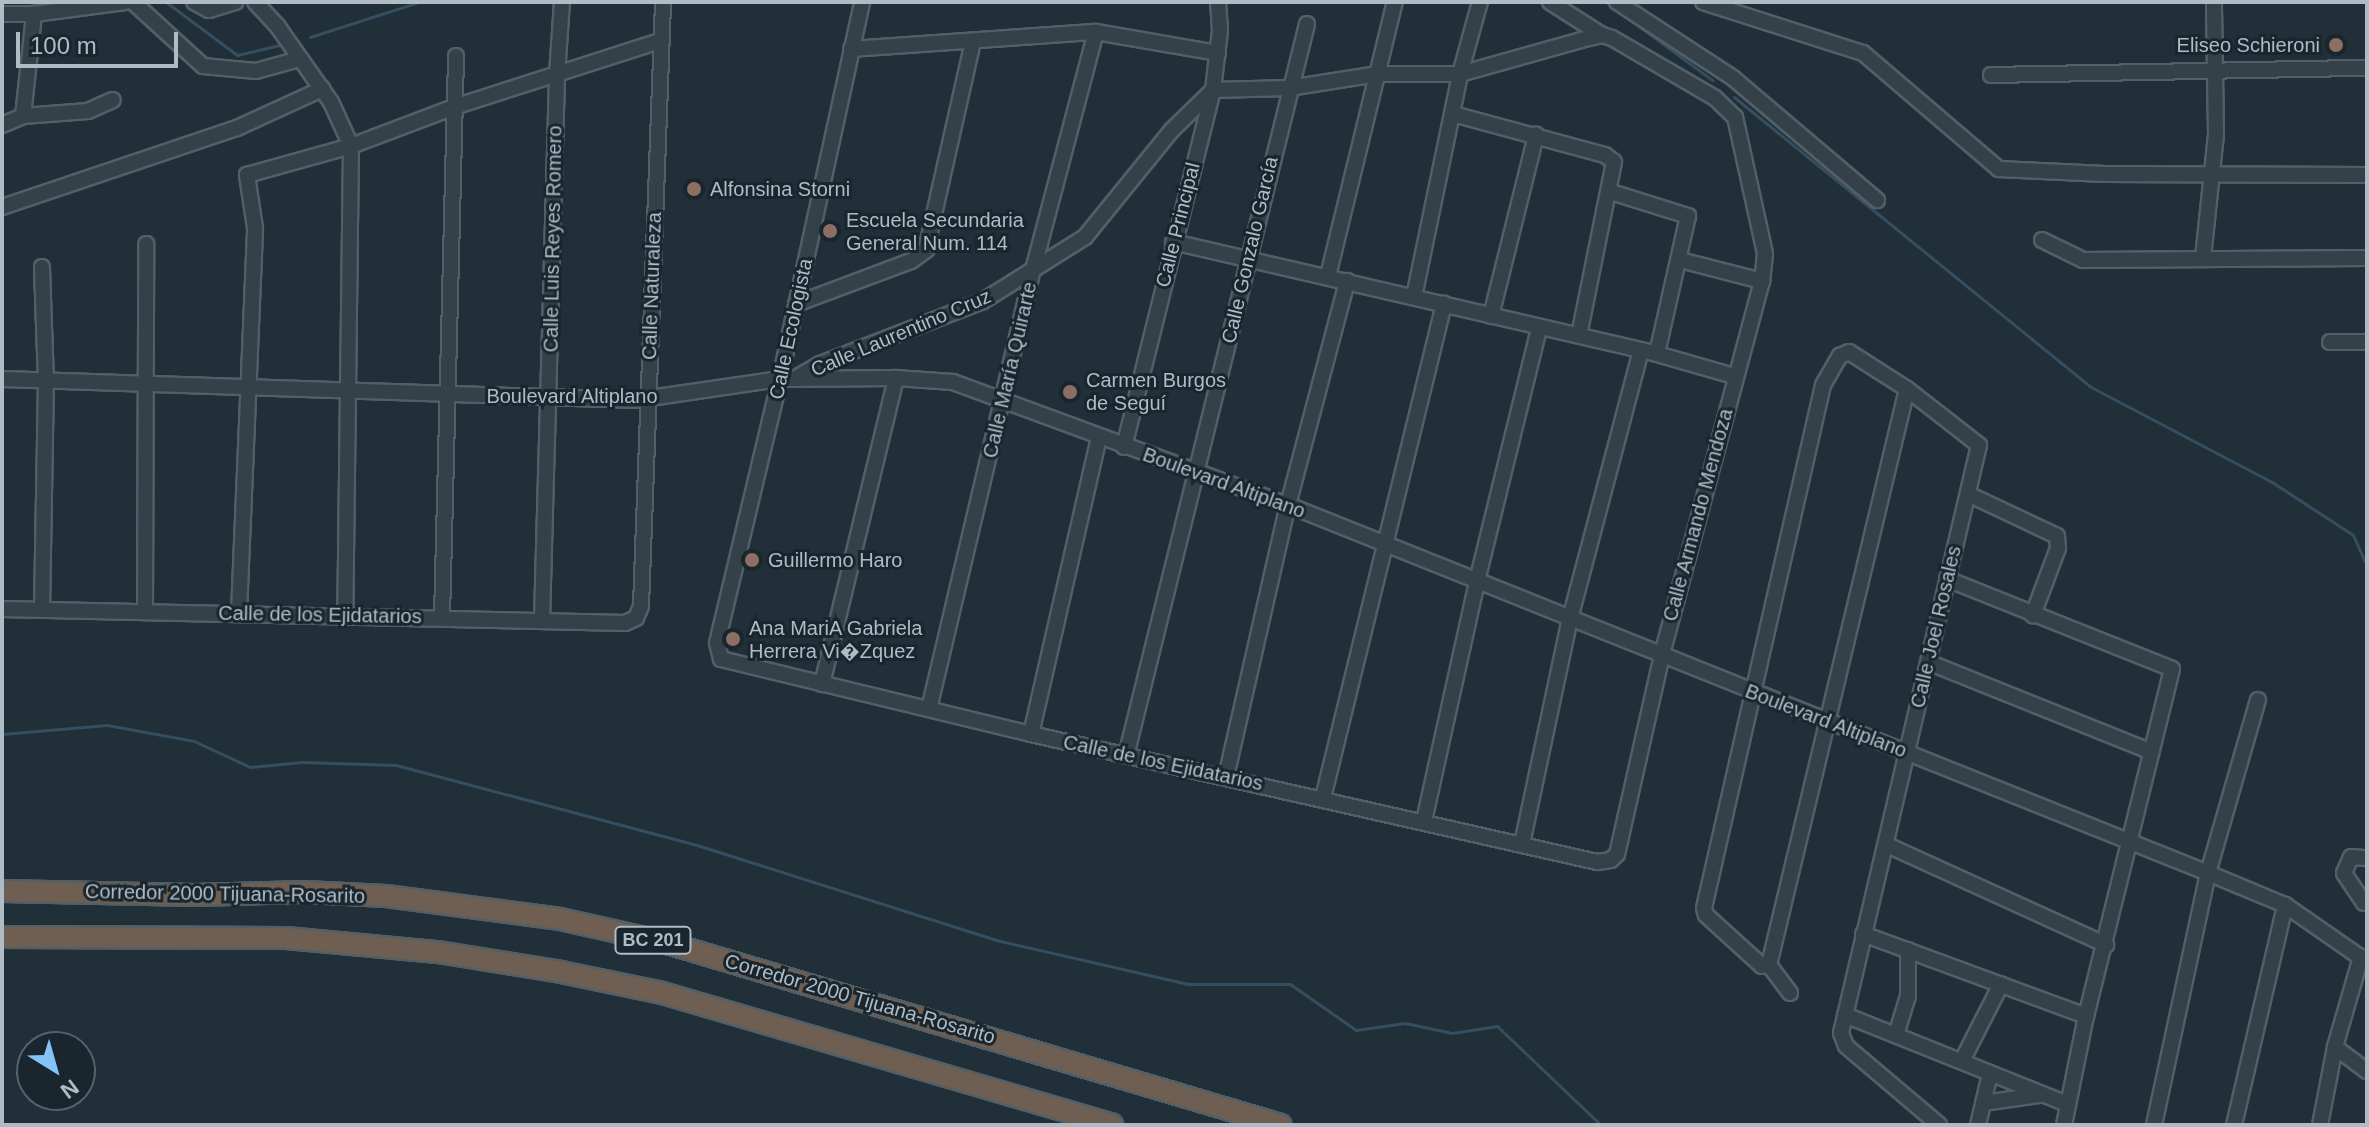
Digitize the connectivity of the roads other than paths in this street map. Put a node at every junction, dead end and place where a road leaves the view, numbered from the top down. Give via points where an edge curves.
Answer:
1 (125, 2) edge
2 (133, 2) edge
3 (194, 2) edge
4 (236, 2) edge
5 (255, 2) edge
6 (562, 2) edge
7 (663, 2) edge
8 (862, 2) edge
9 (1218, 2) edge
10 (1395, 2) edge
11 (1480, 2) edge
12 (1550, 2) edge
13 (1617, 2) edge
14 (1703, 2) edge
15 (2214, 2) edge
16 (2, 14) edge
17 (34, 14) junction
18 (1307, 24) dead end
19 (1096, 32) junction
20 (1602, 35) junction
21 (660, 41) junction
22 (973, 42) junction
23 (851, 49) junction
24 (1218, 53) junction
25 (456, 56) dead end
26 (300, 59) junction
27 (2367, 68) edge
28 (2216, 72) junction
29 (1377, 74) junction
30 (1460, 74) junction
31 (557, 75) junction
32 (1991, 75) dead end
33 (1733, 78) junction
34 (1289, 88) junction
35 (322, 89) junction
36 (1213, 90) junction
37 (1715, 98) junction
38 (113, 100) dead end
39 (454, 107) junction
40 (1453, 114) junction
41 (23, 116) junction
42 (2, 125) edge
43 (1536, 135) junction
44 (351, 146) junction
45 (2212, 172) junction
46 (2367, 175) edge
47 (1611, 192) junction
48 (1877, 200) dead end
49 (2, 207) edge
50 (2042, 240) dead end
51 (1173, 242) junction
52 (146, 244) dead end
53 (1248, 258) junction
54 (2203, 258) junction
55 (2367, 258) edge
56 (1680, 260) junction
57 (42, 267) dead end
58 (1033, 270) junction
59 (1328, 276) junction
60 (1347, 281) junction
61 (1762, 281) junction
62 (1414, 297) junction
63 (796, 304) junction
64 (1444, 304) junction
65 (1491, 316) junction
66 (1539, 328) junction
67 (1579, 335) junction
68 (2330, 342) dead end
69 (2367, 342) edge
70 (1641, 351) junction
71 (1657, 354) junction
72 (1734, 376) junction
73 (896, 378) junction
74 (2, 379) edge
75 (787, 379) junction
76 (46, 383) junction
77 (146, 386) junction
78 (247, 389) junction
79 (1907, 389) junction
80 (348, 393) junction
81 (448, 395) junction
82 (550, 398) junction
83 (1004, 398) junction
84 (648, 399) junction
85 (1099, 437) junction
86 (1124, 447) junction
87 (1197, 473) junction
88 (1968, 494) junction
89 (1288, 505) junction
90 (1384, 544) junction
91 (1947, 579) junction
92 (1477, 581) junction
93 (2, 609) edge
94 (42, 609) junction
95 (145, 611) junction
96 (239, 613) junction
97 (345, 615) junction
98 (2033, 615) junction
99 (442, 618) junction
100 (636, 618) joint
101 (1570, 619) junction
102 (542, 620) junction
103 (718, 654) joint
104 (1662, 655) junction
105 (1928, 662) junction
106 (822, 684) junction
107 (1754, 693) junction
108 (2258, 700) dead end
109 (929, 709) junction
110 (1825, 721) junction
111 (1031, 734) junction
112 (1907, 752) junction
113 (2152, 752) junction
114 (1126, 756) junction
115 (1226, 777) junction
116 (1323, 798) junction
117 (1424, 821) junction
118 (1522, 844) junction
119 (2131, 844) junction
120 (1887, 845) junction
121 (2367, 858) edge
122 (1611, 860) joint
123 (2208, 873) junction
124 (2, 891) edge
125 (2364, 903) dead end
126 (2285, 905) junction
127 (1863, 934) junction
128 (2, 937) edge
129 (2106, 945) junction
130 (1908, 950) junction
131 (2364, 959) edge
132 (1769, 965) junction
133 (2001, 984) junction
134 (1790, 993) dead end
135 (1845, 1015) junction
136 (2086, 1016) junction
137 (1896, 1035) junction
138 (2335, 1047) junction
139 (1962, 1061) junction
140 (2367, 1071) edge
141 (1990, 1074) junction
142 (2045, 1095) junction
143 (1983, 1103) junction
144 (2068, 1104) junction
145 (1112, 1125) edge
146 (1281, 1125) edge
147 (1939, 1125) edge
148 (1978, 1125) edge
149 (2064, 1125) edge
150 (2154, 1125) edge
151 (2234, 1125) edge
152 (2320, 1125) edge

1 - 17 street
2 - 26 street via 203,66 256,71
3 - 4 street via 209,10
5 - 26 street
6 - 31 street, Calle Luis Reyes Romero
7 - 21 street, Calle Naturaleza
8 - 23 street, Calle Ecologista
9 - 24 street, Calle Principal
10 - 29 street
11 - 30 street
12 - 20 street
13 - 33 street
14 - 45 street via 1863,53 1992,166 2035,172
15 - 28 street
16 - 17 street
17 - 41 street
18 - 34 street, Calle Gonzalo García
19 - 22 street
19 - 24 street
19 - 58 street, Calle María Quirarte
20 - 30 street
20 - 37 street
21 - 31 street
21 - 84 street, Calle Naturaleza
22 - 23 street
22 - 63 street via 926,250 911,261
23 - 63 street, Calle Ecologista
24 - 36 street, Calle Principal
25 - 39 street
26 - 35 street
27 - 28 street
28 - 32 street
28 - 45 street
29 - 30 street
29 - 34 street
29 - 59 street
30 - 40 street
31 - 39 street
31 - 82 street, Calle Luis Reyes Romero
33 - 37 street
33 - 48 street
34 - 36 street
34 - 53 street, Calle Gonzalo García
35 - 44 street
35 - 49 street via 237,128
36 - 51 street, Calle Principal
36 - 58 street, Calle Laurentino Cruz via 1172,130 1093,229
37 - 61 street, Calle Armando Mendoza via 1735,117 1765,254
38 - 41 street via 88,111
39 - 44 street
39 - 81 street
40 - 43 street
40 - 62 street
41 - 42 street
43 - 47 street via 1611,158
43 - 65 street
44 - 78 street via 247,175 255,228
44 - 80 street
45 - 46 street
45 - 54 street
47 - 56 street via 1686,214
47 - 67 street
50 - 54 street via 2083,260
51 - 53 street
51 - 86 street, Calle Principal
52 - 77 street
53 - 59 street
53 - 87 street, Calle Gonzalo García
54 - 55 street
56 - 61 street
56 - 71 street
57 - 76 street
58 - 75 street, Calle Laurentino Cruz via 983,301
58 - 83 street, Calle María Quirarte
59 - 60 street
60 - 62 street
60 - 89 street
61 - 72 street, Calle Armando Mendoza
62 - 64 street
63 - 75 street, Calle Ecologista
64 - 65 street
64 - 90 street
65 - 66 street
66 - 67 street
66 - 92 street
67 - 70 street
68 - 69 street
70 - 71 street
70 - 101 street
71 - 72 street
72 - 104 street, Calle Armando Mendoza
73 - 75 street, Boulevard Altiplano
73 - 83 street, Boulevard Altiplano via 953,382
73 - 106 street
74 - 76 street, Boulevard Altiplano
75 - 84 street, Boulevard Altiplano
75 - 103 street, Calle Ecologista
76 - 77 street, Boulevard Altiplano
76 - 94 street
77 - 78 street, Boulevard Altiplano
77 - 95 street
78 - 80 street, Boulevard Altiplano
78 - 96 street
79 - 88 street, Calle Joel Rosales via 1977,442
79 - 107 street via 1849,352 1840,356 1823,385
79 - 110 street
80 - 81 street, Boulevard Altiplano
80 - 97 street
81 - 82 street, Boulevard Altiplano
81 - 99 street
82 - 84 street, Boulevard Altiplano
82 - 102 street, Calle Luis Reyes Romero
83 - 85 street, Boulevard Altiplano
83 - 109 street, Calle María Quirarte
84 - 100 street, Calle Naturaleza via 641,606
85 - 86 street, Boulevard Altiplano
85 - 111 street
86 - 87 street, Boulevard Altiplano
87 - 89 street, Boulevard Altiplano
87 - 114 street, Calle Gonzalo García
88 - 91 street, Calle Joel Rosales
88 - 98 street via 2057,536 2058,548
89 - 90 street, Boulevard Altiplano
89 - 115 street
90 - 92 street, Boulevard Altiplano
90 - 116 street
91 - 98 street
91 - 105 street, Calle Joel Rosales
92 - 101 street, Boulevard Altiplano
92 - 117 street
93 - 94 street, Calle de los Ejidatarios
94 - 95 street, Calle de los Ejidatarios
95 - 96 street, Calle de los Ejidatarios
96 - 97 street, Calle de los Ejidatarios
97 - 99 street, Calle de los Ejidatarios
98 - 113 street via 2170,667
99 - 102 street, Calle de los Ejidatarios
100 - 102 street, Calle de los Ejidatarios via 625,623
101 - 104 street, Boulevard Altiplano
101 - 118 street
103 - 106 street, Calle de los Ejidatarios via 727,663
104 - 107 street, Boulevard Altiplano
104 - 122 street, Calle Armando Mendoza via 1620,847
105 - 112 street, Calle Joel Rosales
105 - 113 street
106 - 109 street, Calle de los Ejidatarios
107 - 110 street, Boulevard Altiplano
107 - 132 street via 1704,911 1762,966
108 - 123 street
109 - 111 street, Calle de los Ejidatarios
110 - 112 street, Boulevard Altiplano
110 - 132 street
111 - 114 street, Calle de los Ejidatarios
112 - 119 street, Boulevard Altiplano
112 - 120 street, Calle Joel Rosales
113 - 119 street
114 - 115 street, Calle de los Ejidatarios
115 - 116 street, Calle de los Ejidatarios
116 - 117 street, Calle de los Ejidatarios
117 - 118 street, Calle de los Ejidatarios
118 - 122 street, Calle de los Ejidatarios via 1597,862
119 - 123 street, Boulevard Altiplano
119 - 129 street
120 - 127 street, Calle Joel Rosales
120 - 129 street
121 - 125 street via 2351,857 2344,873
123 - 126 street, Boulevard Altiplano
123 - 150 street
124 - 146 highway, Corredor 2000 Tijuana-Rosarito / BC 201 via 386,896 560,919 667,943
126 - 131 street, Boulevard Altiplano
126 - 151 street
127 - 130 street
127 - 135 street, Calle Joel Rosales
128 - 145 highway, BC 201 via 300,939 423,950 561,972 662,993
129 - 136 street
130 - 133 street
130 - 137 street via 1908,996
131 - 138 street
132 - 134 street
133 - 136 street
133 - 139 street
135 - 137 street
135 - 147 street, Calle Joel Rosales via 1841,1033 1846,1046
136 - 144 street
137 - 139 street
138 - 140 street
138 - 152 street
139 - 141 street
141 - 142 street
141 - 143 street
142 - 143 street
142 - 144 street
143 - 148 street
144 - 149 street

